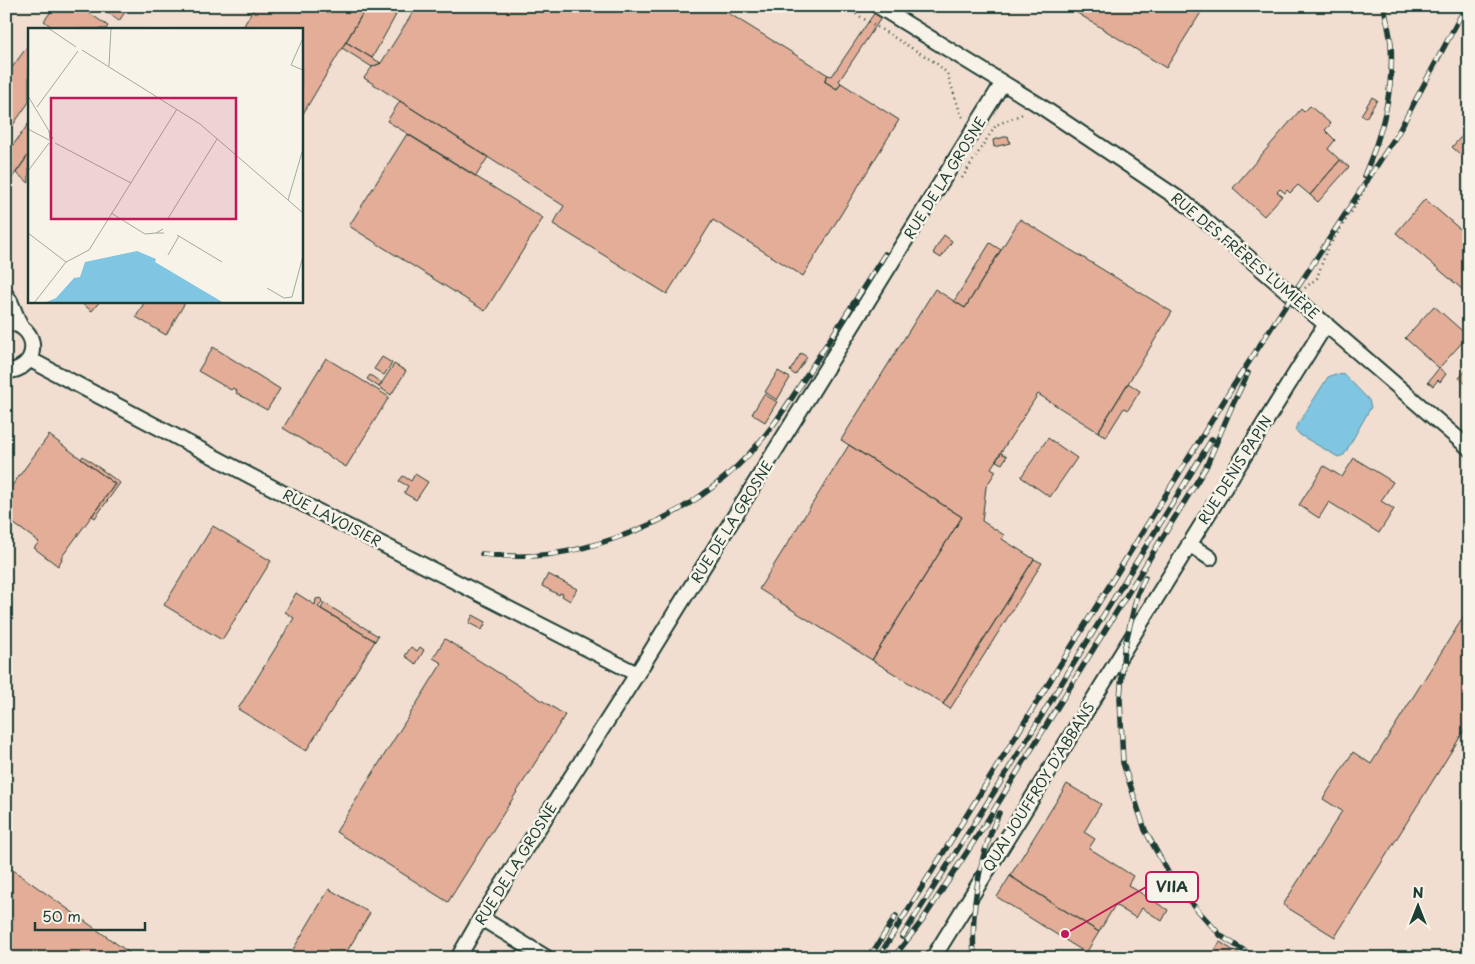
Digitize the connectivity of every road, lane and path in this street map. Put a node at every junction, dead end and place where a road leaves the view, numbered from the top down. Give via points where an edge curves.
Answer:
1 (843, 6) edge
2 (878, 6) edge
3 (1465, 6) edge
4 (1002, 84) junction
5 (976, 129) junction
6 (6, 295) edge
7 (1294, 298) junction
8 (13, 324) edge
9 (1326, 324) junction
10 (29, 359) junction
11 (6, 370) edge
12 (1469, 448) edge
13 (1189, 544) junction
14 (1210, 558) dead end
15 (1144, 616) joint
16 (637, 674) junction
17 (481, 918) junction
18 (458, 958) edge
19 (547, 958) edge
20 (932, 958) edge

1 - 5 path via 947,73 961,115
2 - 4 street, RUE DES FRÈRES LUMIÈRE
3 - 7 path via 1359,199 1327,249 1317,278
4 - 5 street, RUE DE LA GROSNE
4 - 7 street, RUE DES FRÈRES LUMIÈRE via 1039,105 1184,203
5 - 16 street, RUE DE LA GROSNE
6 - 8 street
7 - 9 street, RUE DES FRÈRES LUMIÈRE
8 - 10 street via 26,330 30,336
9 - 12 street, RUE DES FRÈRES LUMIÈRE
9 - 13 street, RUE DENIS PAPIN
10 - 11 street via 17,369
10 - 16 street, RUE LAVOISIER via 311,508
13 - 14 street
13 - 15 street, RUE DENIS PAPIN
15 - 20 street, QUAI JOUFFROY D'ABBANS
16 - 17 street, RUE DE LA GROSNE
17 - 18 street, RUE DE LA GROSNE
17 - 19 street

